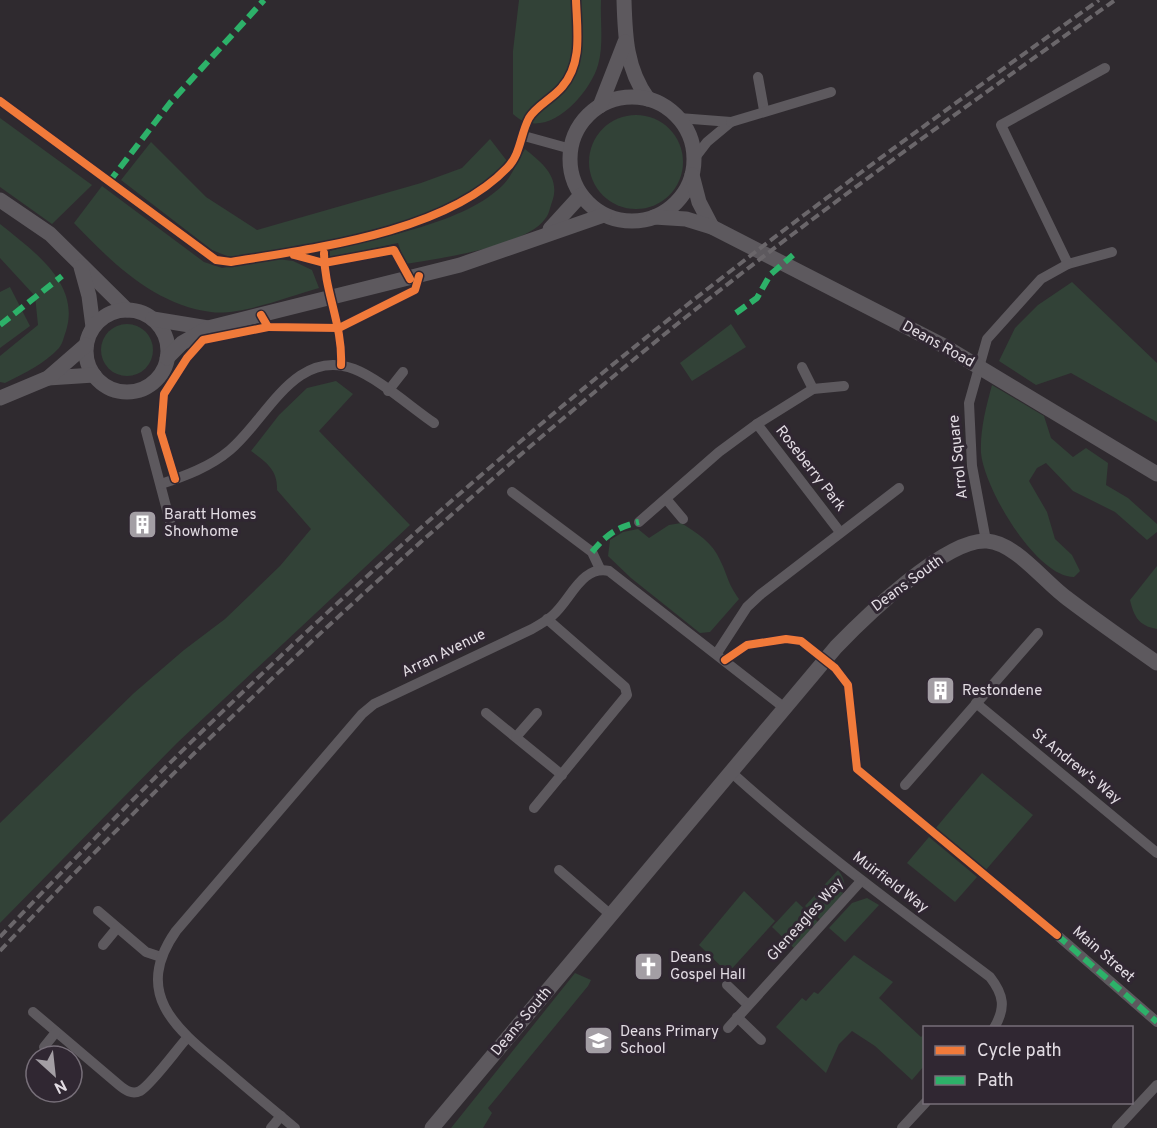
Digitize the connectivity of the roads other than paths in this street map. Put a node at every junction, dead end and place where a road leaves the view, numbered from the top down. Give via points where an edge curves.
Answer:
1 (624, 0) edge
2 (625, 42) junction
3 (1105, 68) dead end
4 (758, 77) dead end
5 (831, 92) dead end
6 (648, 99) junction
7 (600, 106) junction
8 (764, 110) junction
9 (679, 118) junction
10 (730, 122) junction
11 (524, 136) dead end
12 (571, 149) junction
13 (693, 167) junction
14 (581, 195) junction
15 (0, 200) edge
16 (604, 215) junction
17 (654, 218) junction
18 (719, 230) junction
19 (541, 237) junction
20 (1112, 252) dead end
21 (80, 264) junction
22 (1068, 264) junction
23 (127, 310) junction
24 (153, 319) junction
25 (93, 327) junction
26 (208, 328) junction
27 (86, 345) junction
28 (166, 358) junction
29 (802, 367) dead end
30 (403, 372) dead end
31 (94, 375) junction
32 (48, 378) junction
33 (844, 386) dead end
34 (813, 389) junction
35 (388, 391) junction
36 (0, 398) edge
37 (434, 423) dead end
38 (757, 424) junction
39 (146, 431) dead end
40 (1157, 474) edge
41 (161, 484) junction
42 (899, 488) dead end
43 (512, 492) dead end
44 (667, 500) junction
45 (683, 519) dead end
46 (639, 522) dead end
47 (172, 529) dead end
48 (840, 532) junction
49 (986, 540) junction
50 (600, 569) junction
51 (547, 619) junction
52 (1038, 633) dead end
53 (717, 653) junction
54 (1157, 663) edge
55 (976, 704) junction
56 (786, 709) junction
57 (486, 713) dead end
58 (537, 713) dead end
59 (516, 737) junction
60 (732, 773) junction
61 (562, 775) junction
62 (905, 785) dead end
63 (534, 808) dead end
64 (1157, 853) edge
65 (559, 870) dead end
66 (861, 881) junction
67 (98, 911) dead end
68 (612, 916) junction
69 (117, 928) junction
70 (1057, 934) dead end
71 (103, 945) dead end
72 (161, 957) junction
73 (727, 985) dead end
74 (748, 1005) junction
75 (33, 1012) dead end
76 (737, 1017) junction
77 (1157, 1022) edge
78 (995, 1026) edge
79 (728, 1028) dead end
80 (56, 1032) junction
81 (187, 1038) junction
82 (761, 1040) dead end
83 (46, 1044) edge
84 (1157, 1085) edge
85 (924, 1104) edge
86 (281, 1116) junction
87 (271, 1128) edge
88 (296, 1128) edge
89 (432, 1128) edge
90 (902, 1128) edge
91 (1117, 1128) edge

1 - 2 street
2 - 6 street via 634,77
2 - 7 street
3 - 22 street via 1001,124
4 - 8 street
5 - 8 street
6 - 7 street via 615,100
6 - 9 street
7 - 12 street via 581,124
8 - 10 street
9 - 10 street
9 - 13 street via 693,144
10 - 13 street via 707,142
11 - 12 street
12 - 14 street via 572,173
13 - 17 street via 685,193
13 - 18 street via 699,202
14 - 16 street
14 - 19 street
15 - 21 street via 50,234
16 - 17 street via 620,220
16 - 19 street
17 - 18 street, Deans Road via 686,219
18 - 40 street, Deans Road via 944,346
19 - 26 street via 419,276
20 - 22 street, Arrol Square
21 - 23 street
21 - 25 street
22 - 49 street, Arrol Square via 1041,279 987,339 969,403 972,466
23 - 24 street
23 - 25 street via 107,315
24 - 26 street
24 - 28 street via 166,338
25 - 27 street
26 - 28 street
27 - 31 street via 87,361
27 - 32 street
28 - 31 street via 153,383 135,390 116,392
29 - 34 street
30 - 35 street
31 - 32 street
32 - 36 street
33 - 34 street, Roseberry Park
34 - 38 street, Roseberry Park
35 - 37 street
35 - 41 street via 357,370 341,365 316,367 294,379 230,450 201,469
38 - 44 street, Roseberry Park via 719,452
38 - 48 street, Roseberry Park
39 - 41 street
41 - 47 street
42 - 48 street, Roseberry Park
43 - 50 street via 592,552
44 - 45 street
44 - 46 street, Roseberry Park
48 - 53 street, Roseberry Park via 747,607
49 - 54 street via 1003,545 1020,557 1065,598
49 - 56 street, Deans South via 946,556 875,607 836,647
50 - 51 street, Arran Avenue via 585,576
50 - 53 street via 609,571
51 - 61 street via 625,687 627,695
51 - 72 street, Arran Avenue via 374,704 362,714 176,931
52 - 55 street
53 - 56 street
55 - 62 street
55 - 64 street, St Andrew's Way
56 - 60 street, Deans South
57 - 59 street
58 - 59 street
59 - 61 street
60 - 66 street, Muirfield Way
60 - 68 street, Deans South
61 - 63 street
65 - 68 street
66 - 74 street, Gleneagles Way
66 - 78 street, Muirfield Way via 990,977 1003,996 1003,1011
67 - 69 street
68 - 89 street, Deans South
69 - 71 street
69 - 72 street via 146,952
70 - 77 street, Main Street
72 - 81 street, Arran Avenue via 158,974 162,1004
73 - 74 street
74 - 76 street, Gleneagles Way
75 - 80 street
76 - 79 street, Gleneagles Way
76 - 82 street
80 - 81 street via 132,1092 140,1092
80 - 83 street
81 - 86 street, Arran Avenue
84 - 91 street
85 - 90 street
86 - 87 street
86 - 88 street, Arran Avenue

